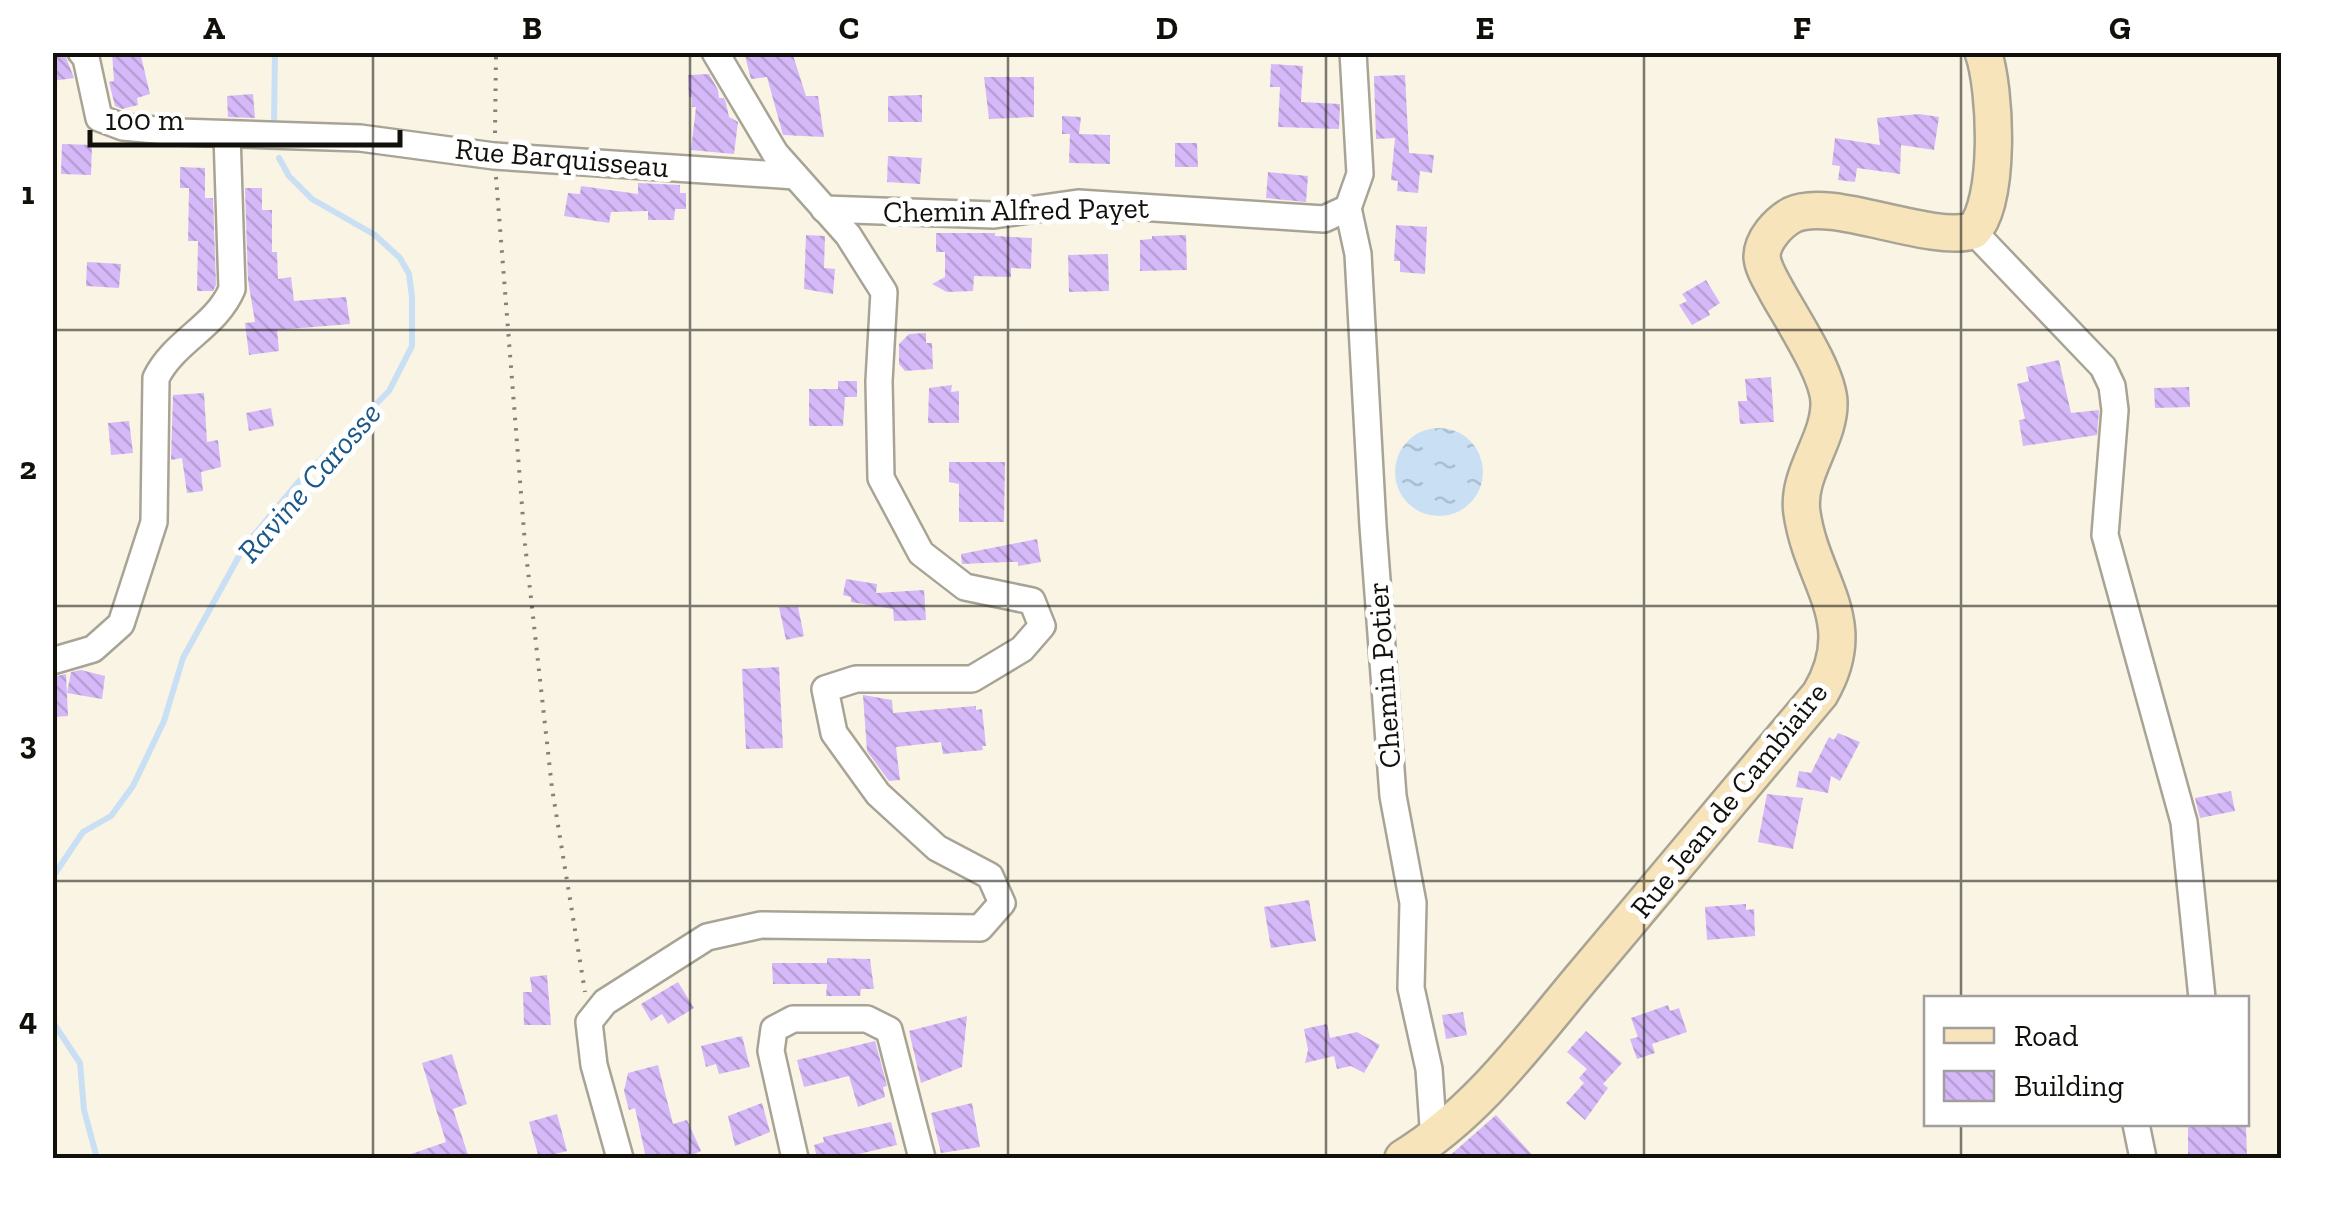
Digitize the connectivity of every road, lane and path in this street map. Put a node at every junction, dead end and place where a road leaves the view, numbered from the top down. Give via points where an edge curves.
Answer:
1 (81, 52) edge
2 (496, 52) edge
3 (715, 52) edge
4 (1352, 52) edge
5 (1983, 52) edge
6 (227, 134) junction
7 (494, 156) junction
8 (795, 176) junction
9 (1348, 208) junction
10 (824, 209) junction
11 (1973, 231) junction
12 (52, 661) edge
13 (2202, 996) edge
14 (589, 1022) junction
15 (2136, 1126) edge
16 (1434, 1140) junction
17 (620, 1158) edge
18 (795, 1158) edge
19 (922, 1158) edge
20 (1403, 1158) edge
21 (2143, 1158) edge

1 - 6 street, Rue Barquisseau via 99,118
2 - 7 path
3 - 8 street
4 - 9 street via 1360,174
5 - 11 main road via 1992,89 1990,182
6 - 7 street, Rue Barquisseau via 360,138
6 - 12 street via 232,290 224,310 164,361 156,378 154,522 138,576 121,624 93,649
7 - 8 street, Rue Barquisseau
7 - 14 path via 525,544
8 - 10 street
9 - 10 street, Chemin Alfred Payet via 1324,219 1078,202 994,215
9 - 16 street, Chemin Potier via 1358,254 1393,796 1413,903 1412,988 1429,1069
10 - 14 street via 884,292 881,478 922,553 966,587 1032,601 1042,626 1022,650 972,678 856,679 825,689 834,732 878,794 937,848 990,876 1002,903 980,928 760,925 707,937 606,1002
11 - 13 street via 2103,367 2112,386 2105,535 2184,822
11 - 16 main road, Rue Jean de Cambiaire via 1818,210 1796,213 1768,238 1762,256 1768,274 1829,401 1803,486 1802,512 1839,632 1834,671 1522,1049
14 - 17 street
15 - 21 street
16 - 20 main road, Rue Jean de Cambiaire
18 - 19 street via 771,1051 774,1029 793,1019 867,1019 889,1030

